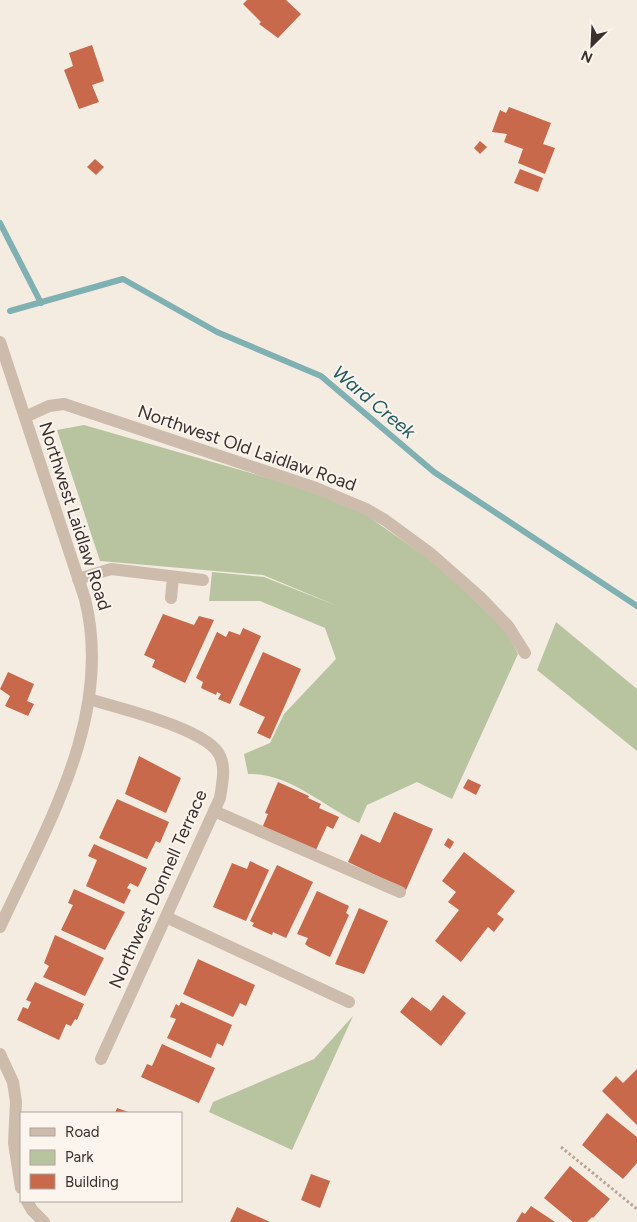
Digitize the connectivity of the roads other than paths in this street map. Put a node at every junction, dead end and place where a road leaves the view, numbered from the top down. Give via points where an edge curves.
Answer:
1 (0, 342) edge
2 (25, 417) junction
3 (173, 577) junction
4 (78, 579) junction
5 (203, 580) dead end
6 (171, 598) dead end
7 (525, 654) dead end
8 (89, 699) junction
9 (214, 811) junction
10 (400, 892) dead end
11 (166, 917) junction
12 (0, 927) edge
13 (349, 1002) dead end
14 (0, 1054) edge
15 (101, 1059) dead end
16 (20, 1182) edge
17 (28, 1202) edge
18 (44, 1222) edge

1 - 2 street, Northwest Laidlaw Road
2 - 4 street, Northwest Laidlaw Road
2 - 7 street, Northwest Old Laidlaw Road via 49,406 64,404 337,495 385,520 430,553 508,626
3 - 4 street via 111,569
3 - 5 street
3 - 6 street
4 - 8 street, Northwest Laidlaw Road via 92,641
8 - 9 street, Northwest Donnell Terrace via 196,734 212,744 224,766 220,798
8 - 12 street, Northwest Laidlaw Road via 85,723 58,800
9 - 10 street
9 - 11 street, Northwest Donnell Terrace
11 - 13 street
11 - 15 street, Northwest Donnell Terrace
14 - 16 street via 13,1082
17 - 18 street

